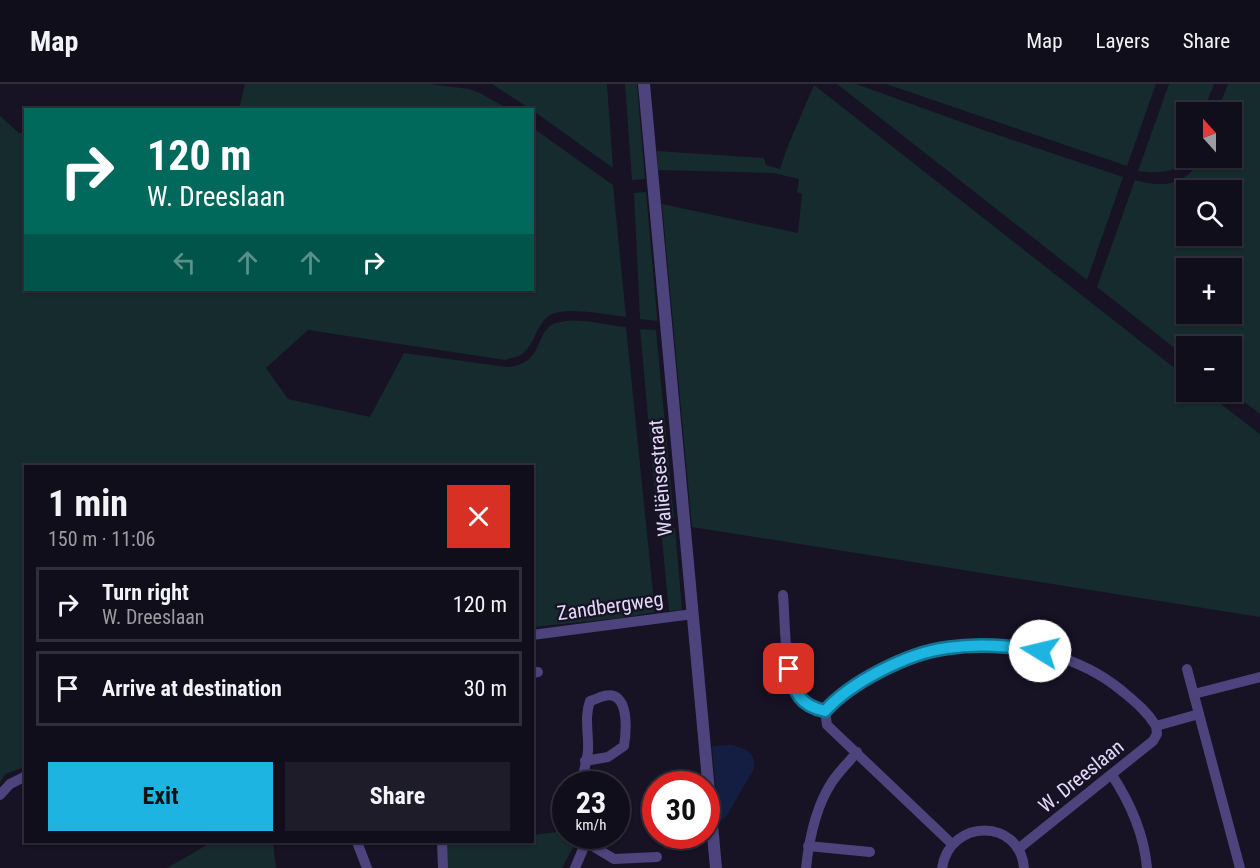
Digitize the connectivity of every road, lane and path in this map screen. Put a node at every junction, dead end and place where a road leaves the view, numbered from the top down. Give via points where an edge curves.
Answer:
1 (644, 84) edge
2 (783, 595) dead end
3 (693, 614) junction
4 (534, 635) edge
5 (1187, 669) dead end
6 (1260, 677) edge
7 (1194, 694) junction
8 (825, 711) junction
9 (1198, 714) junction
10 (1156, 726) junction
11 (857, 752) junction
12 (585, 761) junction
13 (583, 771) edge
14 (1112, 776) junction
15 (24, 777) edge
16 (0, 795) edge
17 (357, 843) edge
18 (442, 843) edge
19 (952, 844) junction
20 (808, 846) junction
21 (583, 849) edge
22 (600, 849) edge
23 (1018, 849) junction
24 (870, 852) dead end
25 (657, 857) dead end
26 (367, 868) edge
27 (443, 868) edge
28 (575, 868) edge
29 (716, 868) edge
30 (806, 868) edge
31 (942, 868) edge
32 (1024, 868) edge
33 (1147, 868) edge
34 (1240, 868) edge

1 - 3 street, Waliënsestraat
2 - 8 street via 789,669 795,690 809,707
3 - 4 street, Zandbergweg
3 - 29 street, Waliënsestraat
5 - 7 street
6 - 7 street
7 - 9 street
8 - 10 street via 870,677 904,660 946,648 1002,645 1040,651 1077,663 1110,681
8 - 11 street via 827,725
9 - 10 street
9 - 34 street
10 - 14 street, W. Dreeslaan via 1153,741
11 - 19 street
11 - 20 street via 831,783
12 - 12 street via 608,757 624,746 627,724 615,696 590,701
12 - 13 street
14 - 23 street, W. Dreeslaan
14 - 33 street via 1142,832
15 - 16 street
17 - 26 street
18 - 27 street
19 - 23 street via 964,834 994,831 1008,837
19 - 31 street
20 - 24 street
20 - 30 street
21 - 28 street
22 - 25 street via 614,859
23 - 32 street

